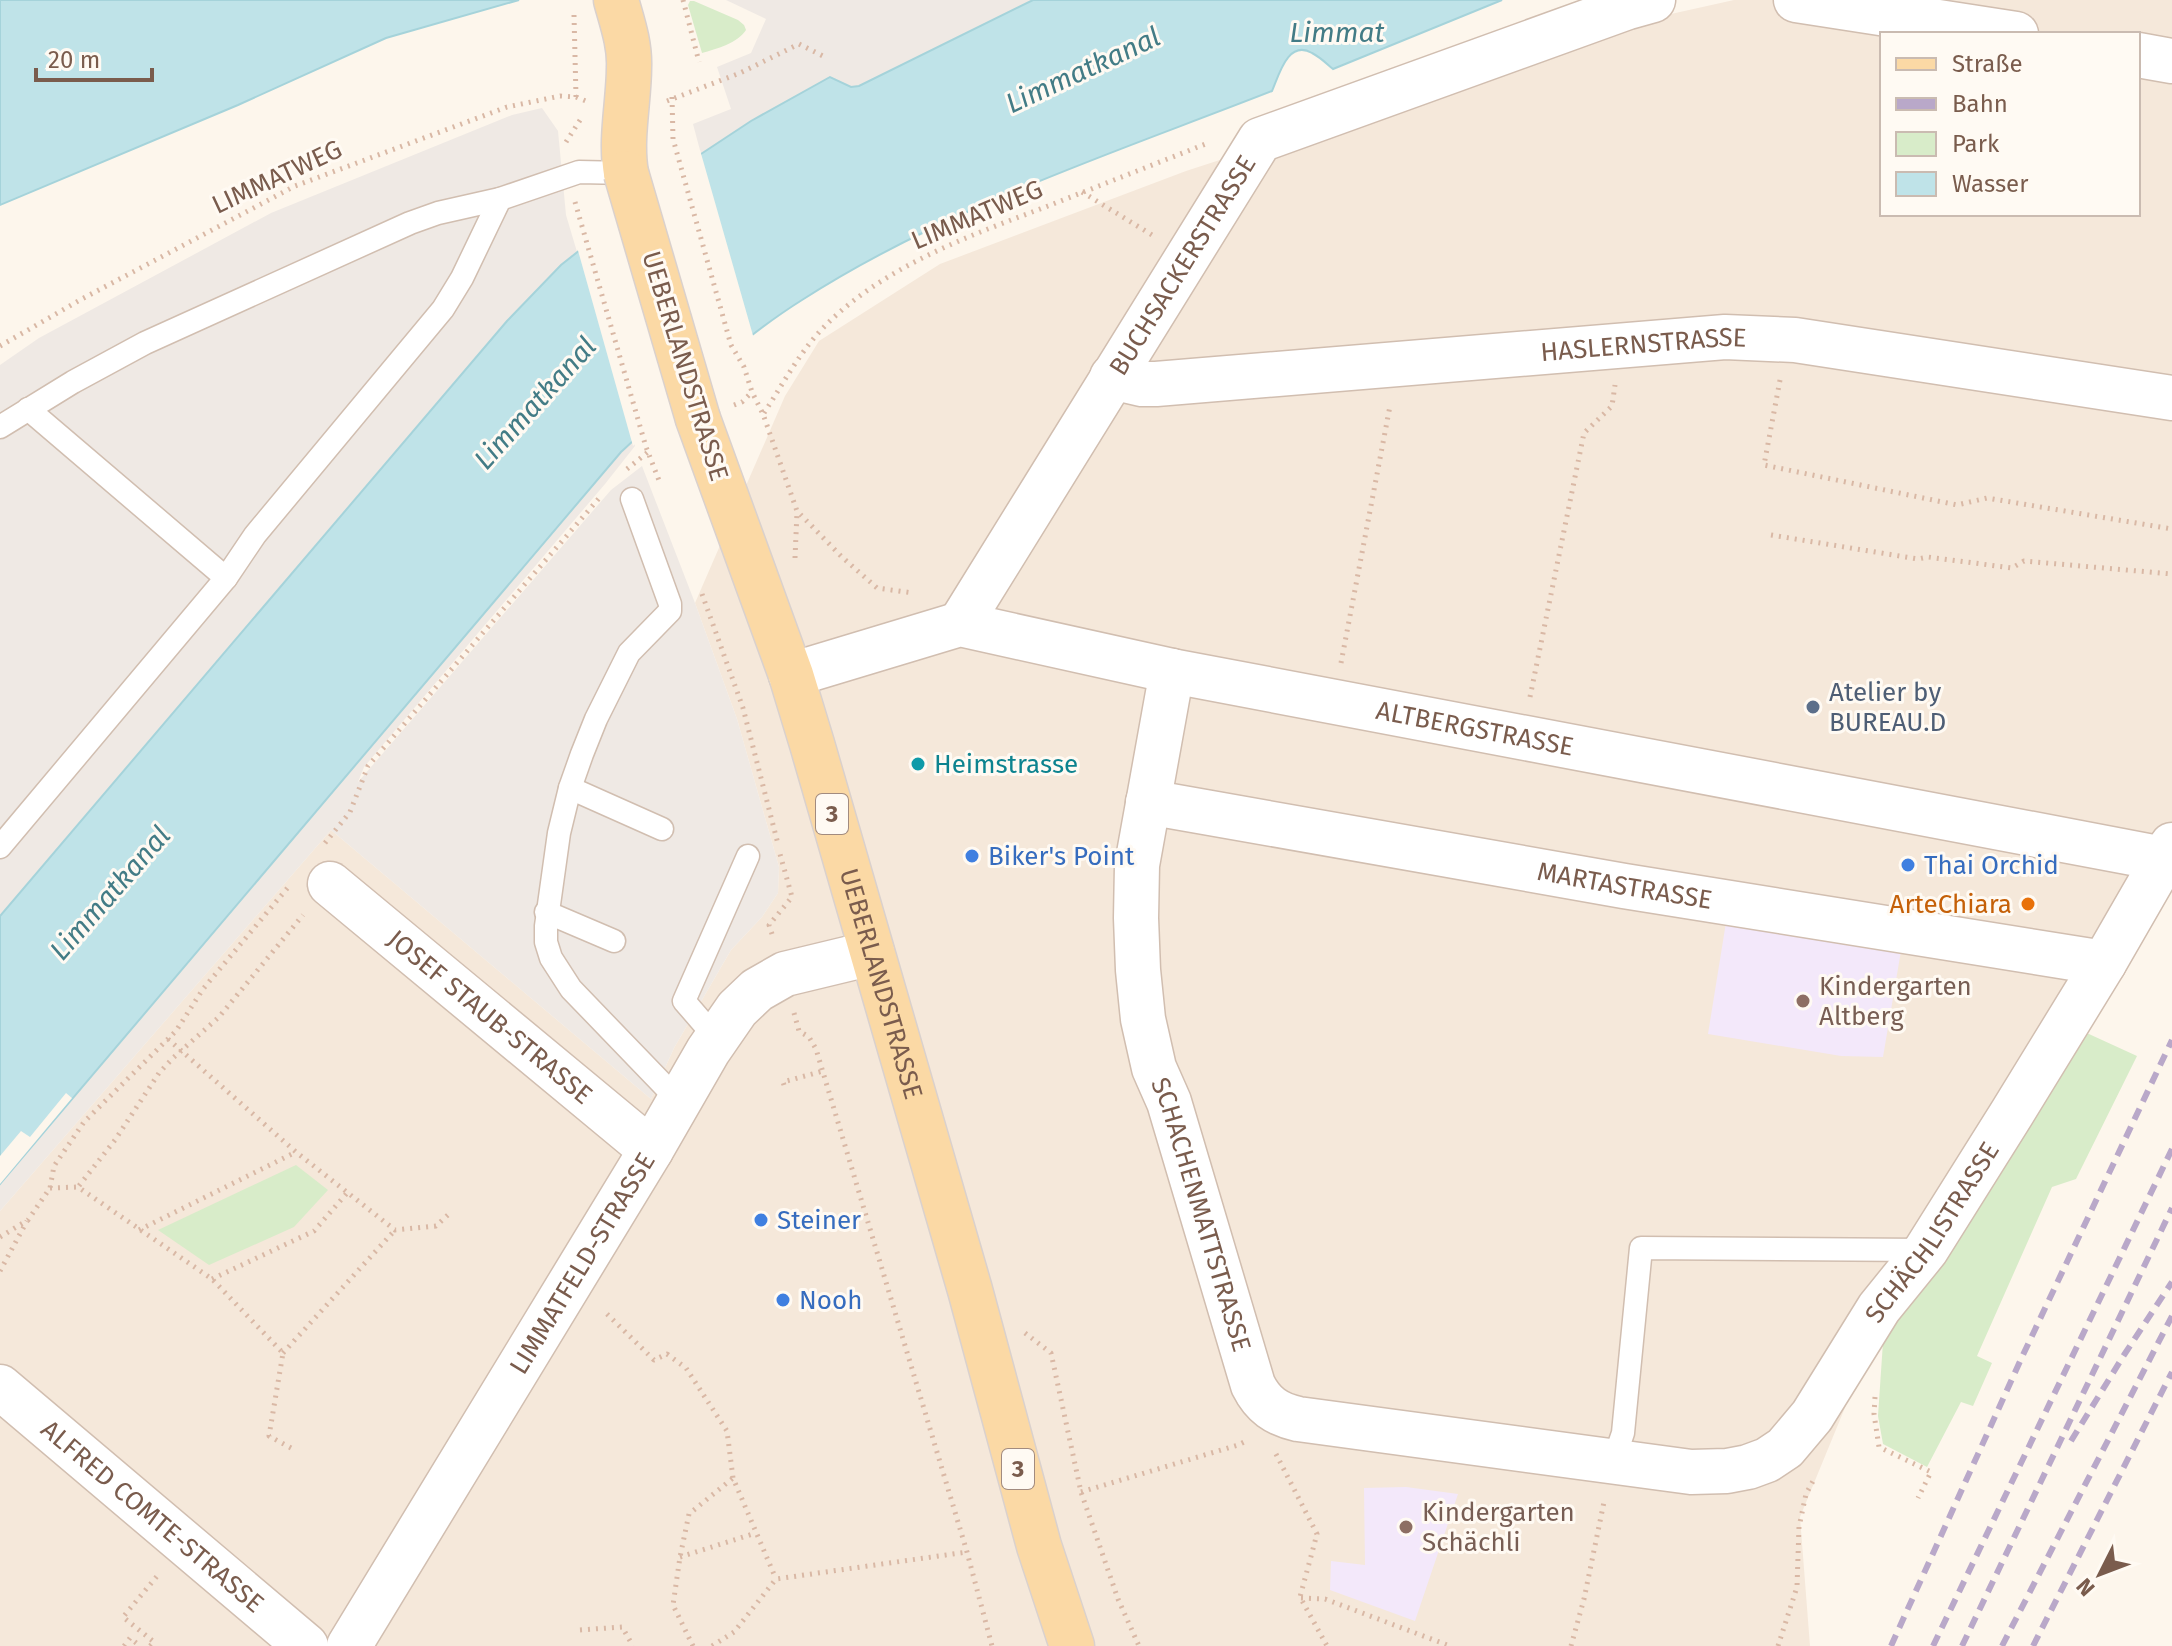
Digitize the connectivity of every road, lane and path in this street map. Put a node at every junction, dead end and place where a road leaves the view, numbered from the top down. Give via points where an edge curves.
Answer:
1 (616, 0) edge
2 (683, 0) edge
3 (1653, 0) edge
4 (1796, 0) edge
5 (574, 15) dead end
6 (2003, 32) edge
7 (2140, 55) edge
8 (825, 57) dead end
9 (2172, 61) edge
10 (699, 62) dead end
11 (684, 96) dead end
12 (576, 97) junction
13 (672, 99) dead end
14 (589, 103) dead end
15 (1260, 140) junction
16 (626, 173) junction
17 (1082, 192) junction
18 (500, 199) junction
19 (576, 209) dead end
20 (1187, 256) junction
21 (1788, 340) junction
22 (1619, 345) junction
23 (0, 346) edge
24 (1389, 365) junction
25 (1112, 377) junction
26 (752, 392) junction
27 (2172, 398) edge
28 (742, 402) dead end
29 (28, 409) junction
30 (763, 414) junction
31 (0, 427) edge
32 (647, 449) junction
33 (622, 473) dead end
34 (665, 495) dead end
35 (632, 499) dead end
36 (2172, 529) edge
37 (1771, 535) dead end
38 (2172, 574) edge
39 (226, 578) junction
40 (697, 580) dead end
41 (916, 594) dead end
42 (960, 624) junction
43 (1172, 671) junction
44 (791, 675) junction
45 (1333, 701) junction
46 (1522, 737) junction
47 (570, 788) junction
48 (1148, 802) junction
49 (662, 829) dead end
50 (0, 847) edge
51 (2168, 852) edge
52 (748, 856) dead end
53 (330, 884) joint
54 (546, 912) junction
55 (614, 941) dead end
56 (872, 953) junction
57 (2104, 963) junction
58 (785, 974) junction
59 (716, 1038) junction
60 (168, 1039) dead end
61 (181, 1051) junction
62 (823, 1071) junction
63 (784, 1085) dead end
64 (680, 1102) junction
65 (651, 1150) junction
66 (296, 1152) junction
67 (78, 1187) junction
68 (50, 1188) dead end
69 (347, 1193) junction
70 (450, 1213) dead end
71 (28, 1220) dead end
72 (139, 1230) junction
73 (395, 1230) junction
74 (1926, 1250) junction
75 (0, 1271) edge
76 (212, 1279) junction
77 (607, 1314) dead end
78 (283, 1353) junction
79 (1051, 1353) dead end
80 (1875, 1384) dead end
81 (0, 1387) edge
82 (1268, 1421) junction
83 (291, 1448) dead end
84 (1613, 1462) junction
85 (1819, 1468) dead end
86 (733, 1478) junction
87 (1081, 1492) junction
88 (1918, 1498) dead end
89 (756, 1533) junction
90 (967, 1552) junction
91 (680, 1557) junction
92 (163, 1570) dead end
93 (776, 1579) junction
94 (1300, 1597) junction
95 (580, 1630) dead end
96 (1137, 1645) edge
97 (124, 1646) edge
98 (140, 1646) edge
99 (150, 1646) edge
100 (306, 1646) edge
101 (349, 1646) edge
102 (633, 1646) edge
103 (693, 1646) edge
104 (712, 1646) edge
105 (992, 1646) edge
106 (1072, 1646) edge
107 (1327, 1646) edge
108 (1450, 1646) edge
109 (1571, 1646) edge
110 (1778, 1646) edge

1 - 16 main road, UEBERLANDSTRASSE / 3 via 629,68
2 - 10 path
3 - 15 street, BUCHSACKERSTRASSE
4 - 6 street
5 - 12 path
7 - 9 street
8 - 11 path via 799,44
12 - 14 path, LIMMATWEG
12 - 23 path, LIMMATWEG via 507,107 295,186
13 - 26 path via 673,139 731,345
15 - 17 path, LIMMATWEG via 1227,136
15 - 20 street, BUCHSACKERSTRASSE
16 - 18 lane via 579,172
16 - 44 main road, UEBERLANDSTRASSE / 3, bridge via 698,419
17 - 20 path
17 - 30 path, LIMMATWEG via 949,245 851,303 801,354
18 - 29 lane via 438,213 374,239 145,343
18 - 39 lane via 443,309 255,535
19 - 32 path
20 - 25 street, BUCHSACKERSTRASSE
21 - 22 street, HASLERNSTRASSE via 1725,337
21 - 27 street, HASLERNSTRASSE
21 - 36 path via 1764,465 1957,505 1987,498
22 - 24 street, HASLERNSTRASSE
22 - 46 path via 1612,406 1584,433
24 - 25 street, HASLERNSTRASSE via 1156,384
24 - 45 path via 1390,413
25 - 42 street, BUCHSACKERSTRASSE
26 - 28 path
26 - 30 path
29 - 31 lane
29 - 39 lane
30 - 41 path via 797,511 877,588
32 - 33 path
32 - 34 path
35 - 47 lane via 670,611 622,665
37 - 38 path via 1918,559 2012,568 2024,561
39 - 50 lane
40 - 58 path via 743,708 792,897 769,925
42 - 43 street, ALTBERGSTRASSE
42 - 44 street, ALTBERGSTRASSE
43 - 45 street, ALTBERGSTRASSE
43 - 48 street, SCHACHENMATTSTRASSE
44 - 56 main road, UEBERLANDSTRASSE / 3
45 - 46 street, ALTBERGSTRASSE
46 - 51 street, ALTBERGSTRASSE
47 - 49 lane
47 - 54 lane
48 - 57 street, MARTASTRASSE
48 - 82 street, SCHACHENMATTSTRASSE via 1137,865 1143,1019 1154,1068
51 - 57 street, SCHÄCHLISTRASSE
52 - 59 lane via 684,1001
53 - 61 path via 225,1012
53 - 65 street, JOSEF STAUB-STRASSE
54 - 55 lane
54 - 64 lane via 551,958 571,989
56 - 58 street, LIMMATFELD-STRASSE
56 - 106 main road, UEBERLANDSTRASSE / 3
57 - 74 street, SCHÄCHLISTRASSE
58 - 59 street, LIMMATFELD-STRASSE via 748,998
58 - 62 path via 799,1031 814,1043
59 - 64 street, LIMMATFELD-STRASSE
60 - 61 path
61 - 66 path
61 - 67 path via 159,1073
62 - 63 path
62 - 90 path
64 - 65 street, LIMMATFELD-STRASSE
65 - 101 street, LIMMATFELD-STRASSE
66 - 69 path
66 - 72 path
67 - 68 path
67 - 72 path
69 - 73 path
69 - 76 path via 314,1231
70 - 73 path via 436,1226
71 - 75 path
72 - 76 path
73 - 78 path
74 - 84 street, SCHÄCHLISTRASSE via 1879,1308 1812,1416 1785,1448 1748,1467 1710,1473
74 - 84 lane via 1641,1248 1623,1433
76 - 78 path
77 - 86 path via 654,1360 667,1354 686,1368 727,1431
78 - 83 path via 269,1436
79 - 87 path
80 - 88 path via 1879,1447 1931,1472
81 - 100 street, ALFRED COMTE-STRASSE
82 - 84 street via 1285,1416
82 - 87 path via 1238,1445
82 - 94 path via 1317,1534
84 - 109 path
85 - 110 path via 1803,1506 1797,1587
86 - 89 path
86 - 91 path via 689,1514
87 - 96 path
89 - 91 path
89 - 93 path
90 - 93 path
90 - 105 path
91 - 103 path via 673,1605
92 - 99 path via 123,1617 154,1642
93 - 104 path via 734,1632
94 - 107 path
94 - 108 path via 1325,1599
95 - 102 path via 622,1627
97 - 98 path via 130,1638

